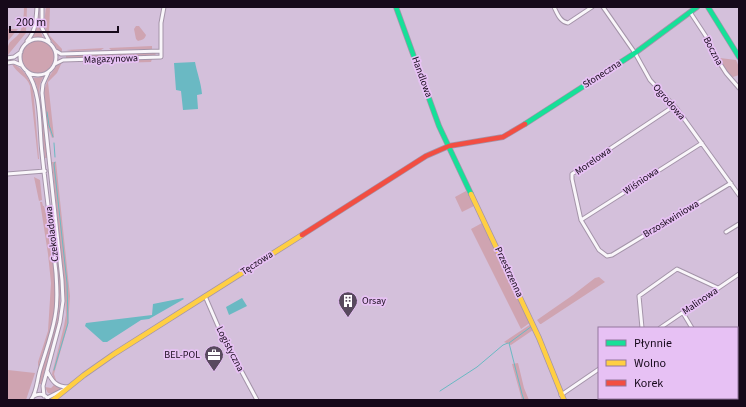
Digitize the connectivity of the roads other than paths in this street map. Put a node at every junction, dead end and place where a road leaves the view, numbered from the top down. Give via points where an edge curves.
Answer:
1 (37, 7) edge
2 (42, 7) edge
3 (164, 7) edge
4 (396, 7) edge
5 (554, 7) edge
6 (592, 7) edge
7 (603, 7) edge
8 (697, 7) edge
9 (708, 7) edge
10 (690, 12) junction
11 (25, 44) junction
12 (51, 44) junction
13 (55, 51) junction
14 (161, 51) junction
15 (21, 52) junction
16 (635, 53) junction
17 (739, 57) edge
18 (7, 58) edge
19 (7, 63) edge
20 (55, 64) junction
21 (21, 65) junction
22 (27, 72) junction
23 (48, 72) junction
24 (739, 88) edge
25 (674, 106) junction
26 (702, 143) junction
27 (449, 146) junction
28 (45, 171) junction
29 (7, 174) edge
30 (731, 183) junction
31 (739, 195) edge
32 (581, 220) junction
33 (739, 224) edge
34 (726, 232) dead end
35 (612, 255) joint
36 (739, 274) edge
37 (718, 288) junction
38 (205, 296) junction
39 (683, 313) junction
40 (642, 327) edge
41 (662, 327) edge
42 (691, 327) edge
43 (47, 370) junction
44 (598, 370) edge
45 (68, 387) junction
46 (561, 395) junction
47 (34, 396) junction
48 (47, 398) edge
49 (31, 400) edge
50 (53, 400) edge
51 (257, 400) edge
52 (564, 400) edge

1 - 11 street via 35,27
2 - 12 street via 42,28
3 - 14 street, Magazynowa
4 - 27 street, Handlowa via 439,126
5 - 6 street via 565,23
7 - 16 street, Ogrodowa
8 - 10 street, Słoneczna
9 - 17 street
10 - 16 street, Słoneczna
10 - 24 street, Boczna via 726,74
11 - 12 street via 38,39
11 - 15 street
12 - 13 street
13 - 14 street, Magazynowa via 61,54
13 - 20 street
14 - 20 street, Magazynowa via 161,57 63,60
15 - 18 street
15 - 21 street
16 - 25 street, Ogrodowa via 650,80
16 - 27 street, Słoneczna via 510,134
19 - 21 street
20 - 23 street
21 - 22 street
22 - 23 street via 38,76
22 - 28 street, Czekoladowa via 35,86
23 - 43 street, Czekoladowa via 42,93 63,294 60,322
25 - 26 street, Ogrodowa
25 - 32 street, Morelowa via 572,174
26 - 30 street, Ogrodowa
26 - 32 street, Wiśniowa
27 - 38 street, Tęczowa via 426,156
27 - 46 street, Przestrzenna via 539,338
28 - 29 street
28 - 47 street, Czekoladowa via 57,293 55,317
30 - 31 street, Ogrodowa
30 - 35 street, Brzoskwiniowa
32 - 35 street, Morelowa via 602,253
33 - 34 street
36 - 37 street, Malinowa
37 - 39 street, Malinowa
37 - 40 street via 677,270 639,296
38 - 45 street, Tęczowa via 114,354
38 - 51 street, Logistyczna via 221,333
39 - 41 street, Malinowa
39 - 42 street
43 - 45 street via 54,384
43 - 48 street, Czekoladowa via 42,388
44 - 46 street
45 - 48 street
45 - 50 street, Tęczowa
46 - 52 street, Przestrzenna
47 - 48 street via 42,394
47 - 49 street

